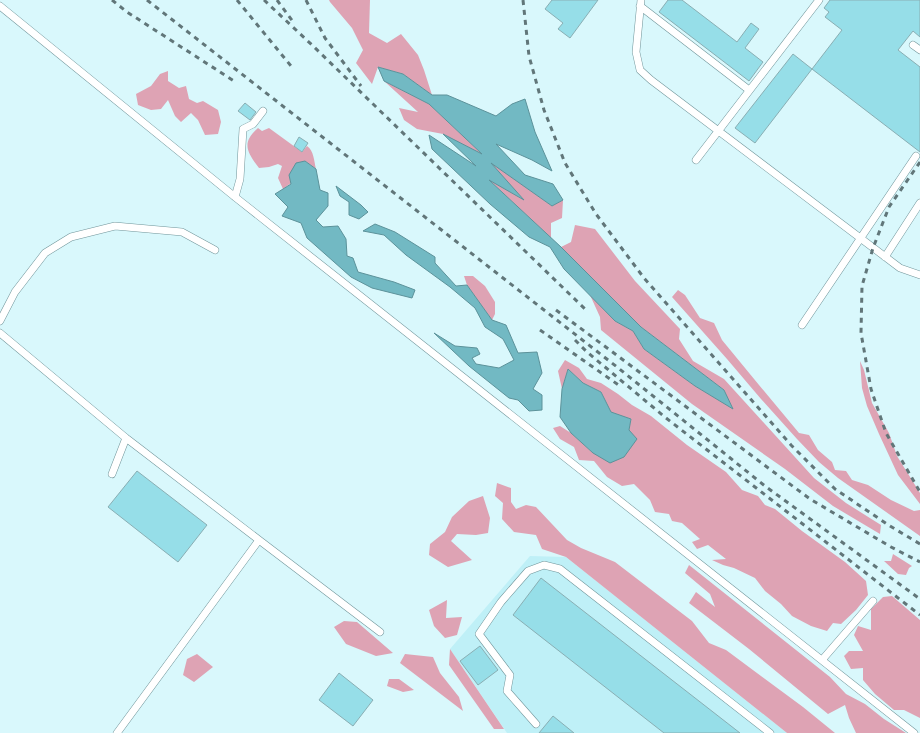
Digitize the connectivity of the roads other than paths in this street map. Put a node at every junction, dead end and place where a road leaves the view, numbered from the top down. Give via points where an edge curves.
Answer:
1 (819, 0) edge
2 (641, 3) edge
3 (0, 6) edge
4 (913, 45) dead end
5 (920, 50) edge
6 (749, 90) junction
7 (263, 111) dead end
8 (717, 131) junction
9 (916, 156) dead end
10 (696, 160) dead end
11 (235, 197) junction
12 (920, 202) edge
13 (860, 239) junction
14 (215, 250) dead end
15 (885, 257) junction
16 (920, 275) edge
17 (0, 321) edge
18 (802, 325) dead end
19 (0, 333) edge
20 (126, 438) junction
21 (112, 474) dead end
22 (259, 540) junction
23 (873, 601) dead end
24 (380, 632) dead end
25 (822, 660) junction
26 (536, 724) dead end
27 (117, 733) edge
28 (770, 733) edge
29 (914, 733) edge

1 - 6 lane
2 - 6 lane
2 - 8 lane via 636,52 640,70
3 - 11 lane
4 - 5 lane
6 - 8 lane
7 - 11 lane via 253,124 243,129 240,179
8 - 10 lane
8 - 13 lane
9 - 13 lane
11 - 25 lane
12 - 15 lane
13 - 15 lane
13 - 18 lane
14 - 17 lane via 182,232 115,226 71,237 45,253 15,292
15 - 16 lane via 900,268
19 - 20 lane
20 - 21 lane
20 - 22 lane
22 - 24 lane
22 - 27 lane
23 - 25 lane
25 - 29 lane
26 - 28 lane via 507,690 510,675 479,634 501,602 528,571 544,565 560,569

